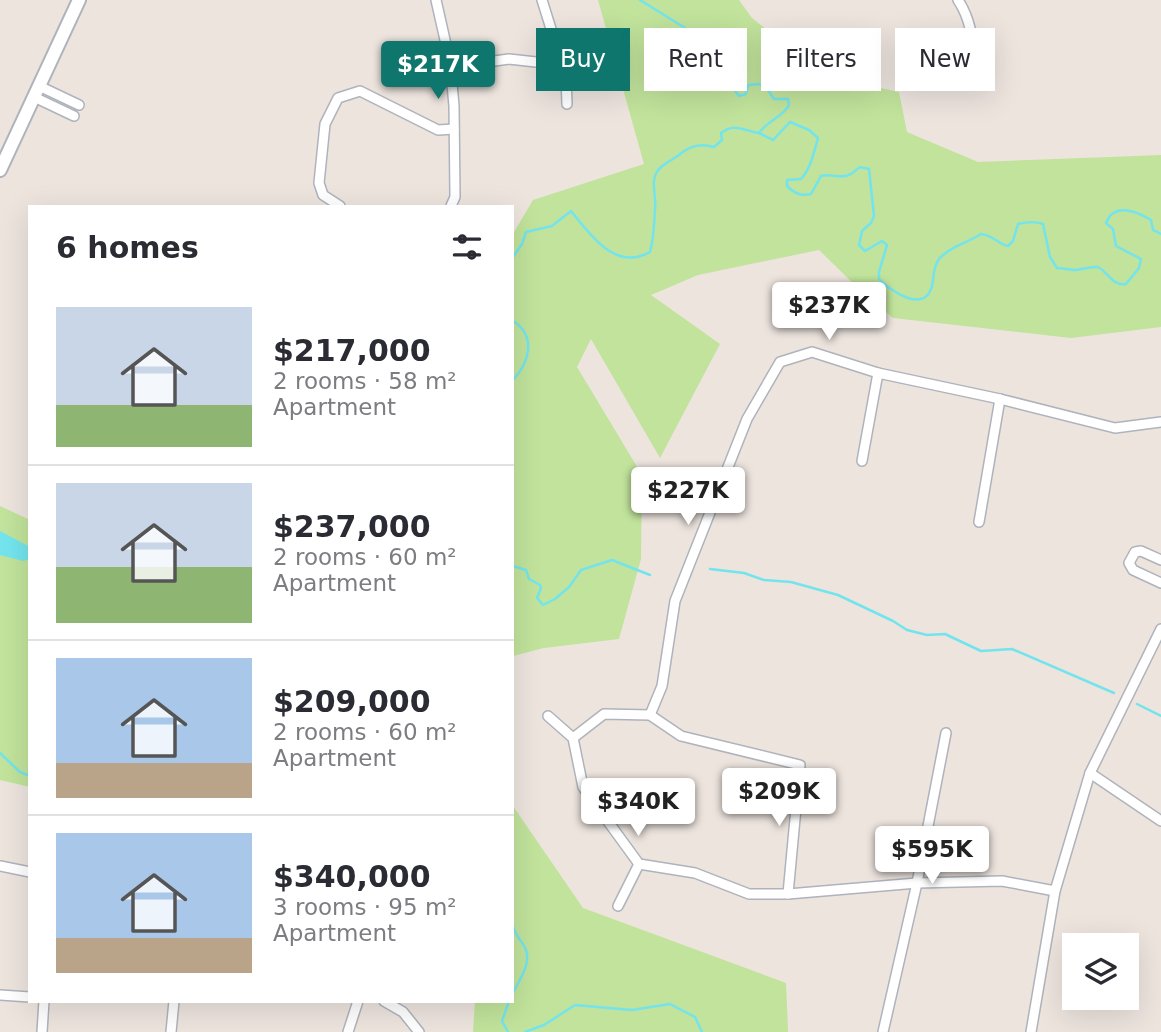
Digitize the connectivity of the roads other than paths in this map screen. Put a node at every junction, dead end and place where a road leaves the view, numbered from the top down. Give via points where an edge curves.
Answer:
1 (79, 0) edge
2 (436, 0) edge
3 (542, 0) edge
4 (958, 0) edge
5 (551, 28) edge
6 (970, 28) edge
7 (536, 62) edge
8 (450, 67) junction
9 (567, 91) edge
10 (36, 92) junction
11 (567, 104) dead end
12 (79, 105) dead end
13 (74, 116) dead end
14 (454, 129) junction
15 (0, 170) edge
16 (338, 205) edge
17 (451, 205) edge
18 (878, 373) junction
19 (1000, 399) junction
20 (1161, 422) edge
21 (862, 461) dead end
22 (979, 522) dead end
23 (1161, 560) edge
24 (1161, 583) edge
25 (1161, 629) edge
26 (650, 715) junction
27 (548, 716) dead end
28 (946, 733) dead end
29 (573, 738) junction
30 (1090, 773) junction
31 (1161, 821) edge
32 (639, 864) junction
33 (0, 866) edge
34 (28, 872) edge
35 (917, 883) junction
36 (1055, 891) junction
37 (788, 894) junction
38 (618, 906) dead end
39 (0, 995) edge
40 (28, 997) edge
41 (44, 1003) edge
42 (174, 1003) edge
43 (357, 1003) edge
44 (387, 1003) edge
45 (42, 1032) edge
46 (172, 1032) edge
47 (348, 1032) edge
48 (419, 1032) edge
49 (883, 1032) edge
50 (1031, 1032) edge

1 - 10 main road
2 - 8 street
3 - 5 street
4 - 6 street
7 - 8 street via 509,59
8 - 14 street
9 - 11 street
10 - 12 street
10 - 13 street
10 - 15 main road
14 - 16 street via 438,130 360,92 338,98 325,124 319,183 323,195
14 - 17 street
18 - 19 street
18 - 21 street
18 - 26 street via 812,352 780,362 747,419 675,601 662,686
19 - 20 street via 1115,428
19 - 22 street
23 - 24 street via 1141,551 1135,552 1129,563 1133,570
25 - 30 street
26 - 29 street via 604,714
26 - 37 street via 681,736 800,765
27 - 29 street
28 - 35 street
29 - 32 street via 583,787
30 - 31 street
30 - 36 street
32 - 37 street via 695,873 749,894
32 - 38 street
33 - 34 street
35 - 36 street via 1002,881
35 - 37 street
35 - 49 street
36 - 50 street
39 - 40 street
41 - 45 street
42 - 46 street
43 - 47 street
44 - 48 street via 403,1012

